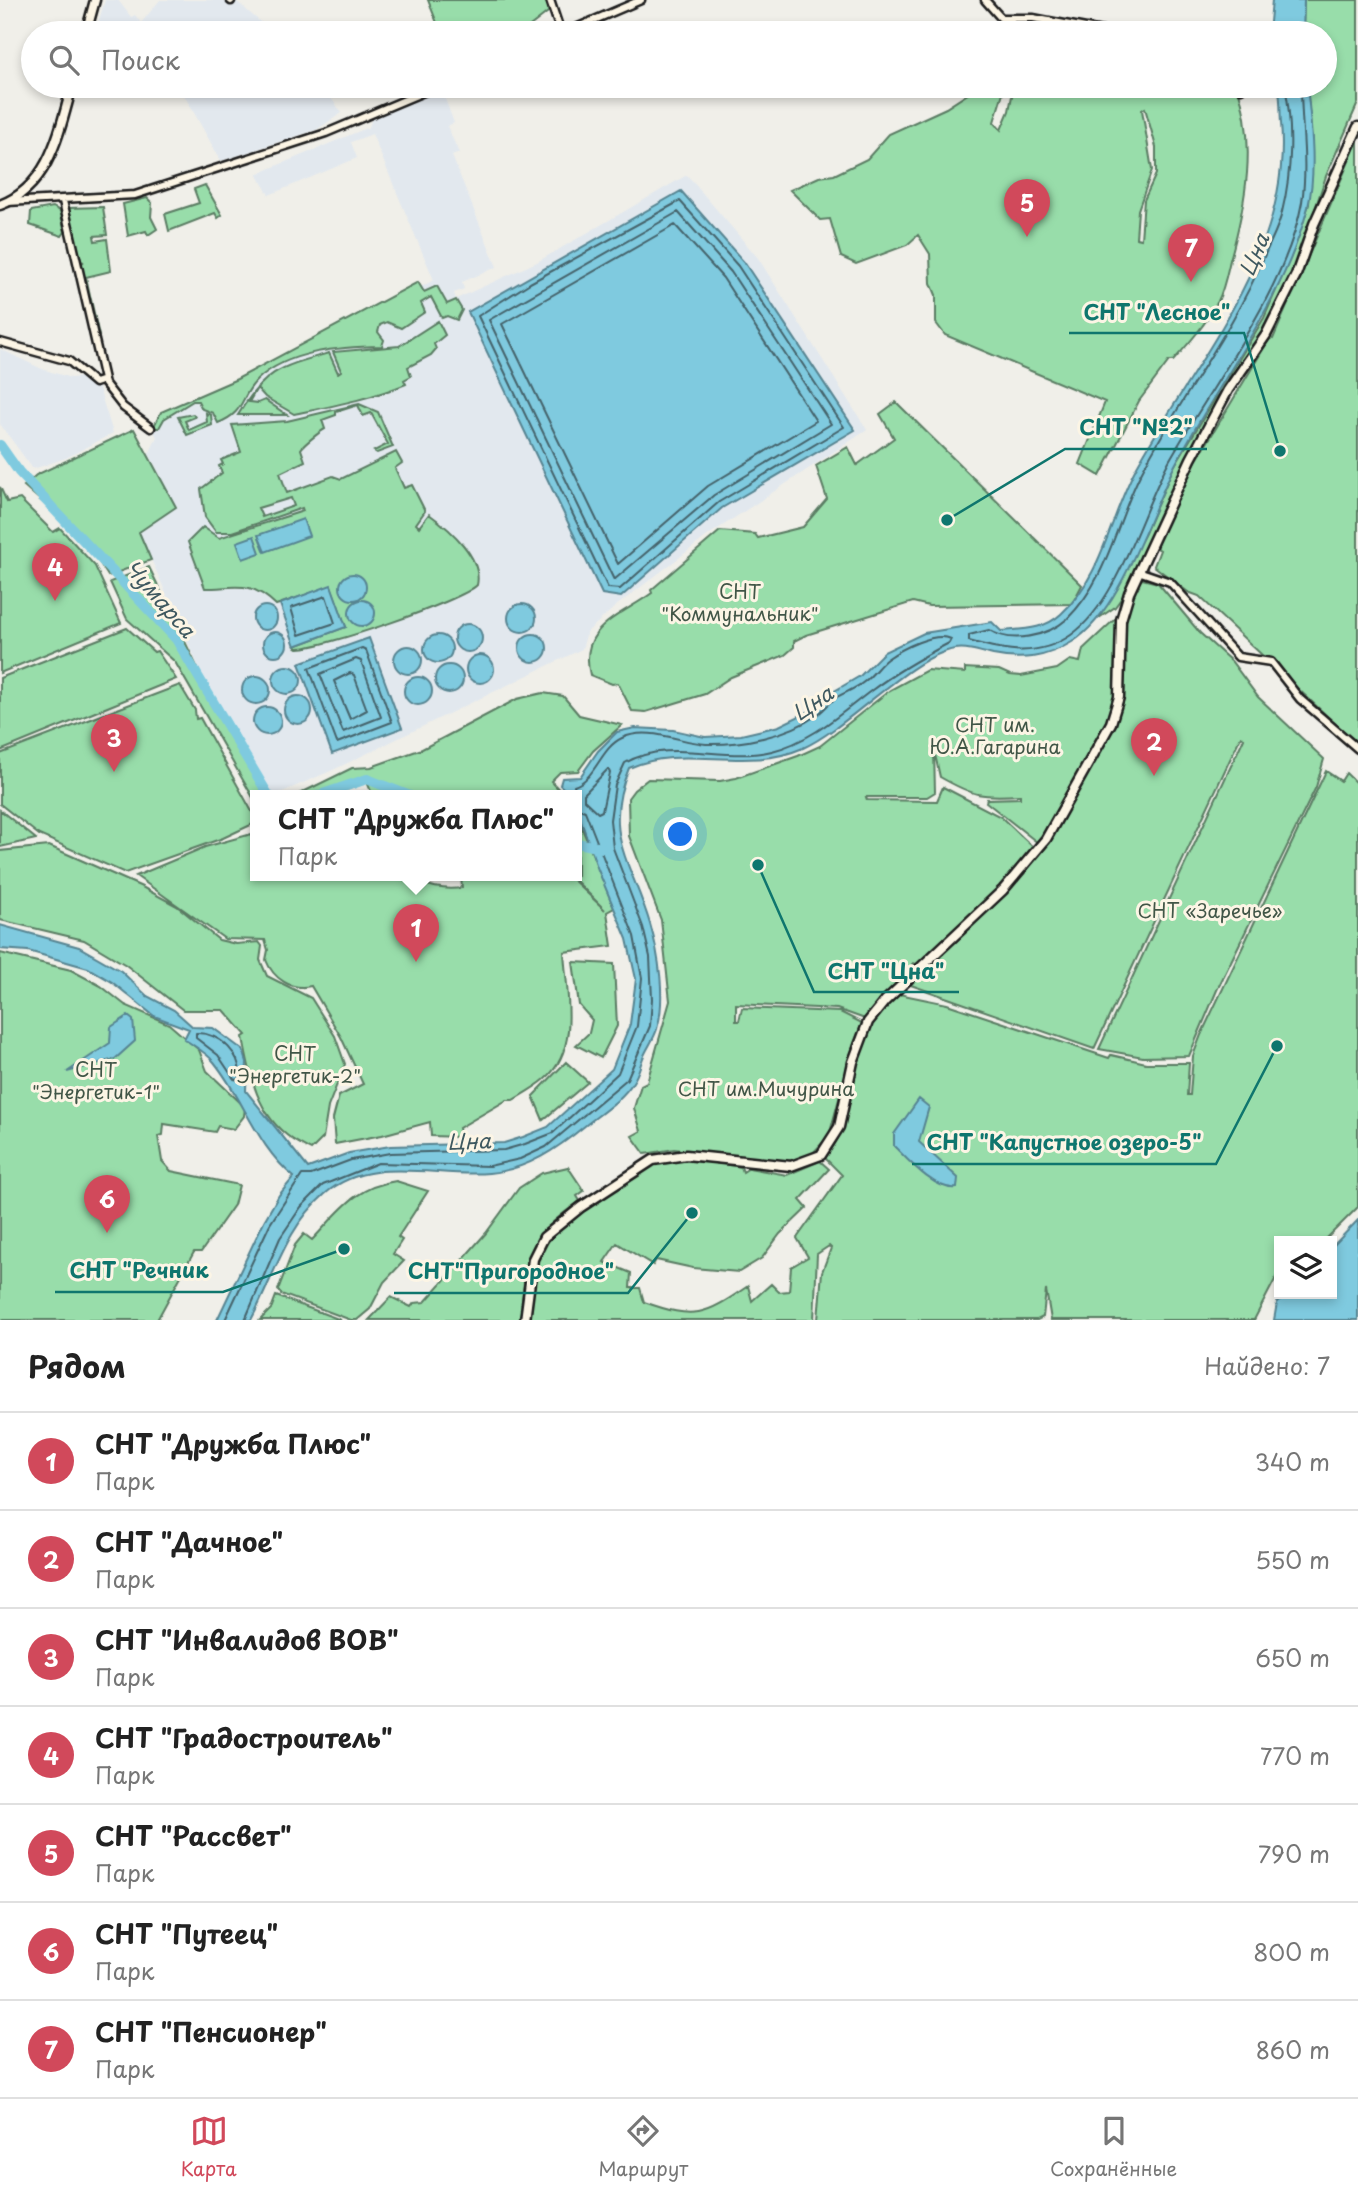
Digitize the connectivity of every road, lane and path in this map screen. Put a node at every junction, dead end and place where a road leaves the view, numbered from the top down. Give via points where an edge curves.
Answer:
1 (95, 0) edge
2 (550, 0) edge
3 (641, 0) edge
4 (985, 0) edge
5 (89, 21) edge
6 (558, 21) edge
7 (591, 21) edge
8 (1049, 21) edge
9 (68, 98) edge
10 (409, 98) edge
11 (1358, 127) edge
12 (63, 201) junction
13 (3, 204) edge
14 (0, 342) edge
15 (104, 380) junction
16 (151, 428) dead end
17 (1141, 572) junction
18 (1358, 749) edge
19 (525, 1320) edge

1 - 5 street
2 - 6 street
3 - 7 street
4 - 8 street via 1001,18
9 - 13 street via 49,160 31,185
10 - 12 street via 326,133 135,195
11 - 17 street via 1298,270 1266,335 1228,390 1191,458
12 - 13 street
12 - 15 street
14 - 15 street via 69,361 95,383
15 - 16 street via 123,407
17 - 18 street via 1170,582 1238,657 1271,662 1300,699
17 - 19 street via 1122,612 1119,697 1099,748 1026,865 868,1022 853,1062 839,1127 825,1150 791,1166 686,1155 653,1160 544,1237 533,1259

